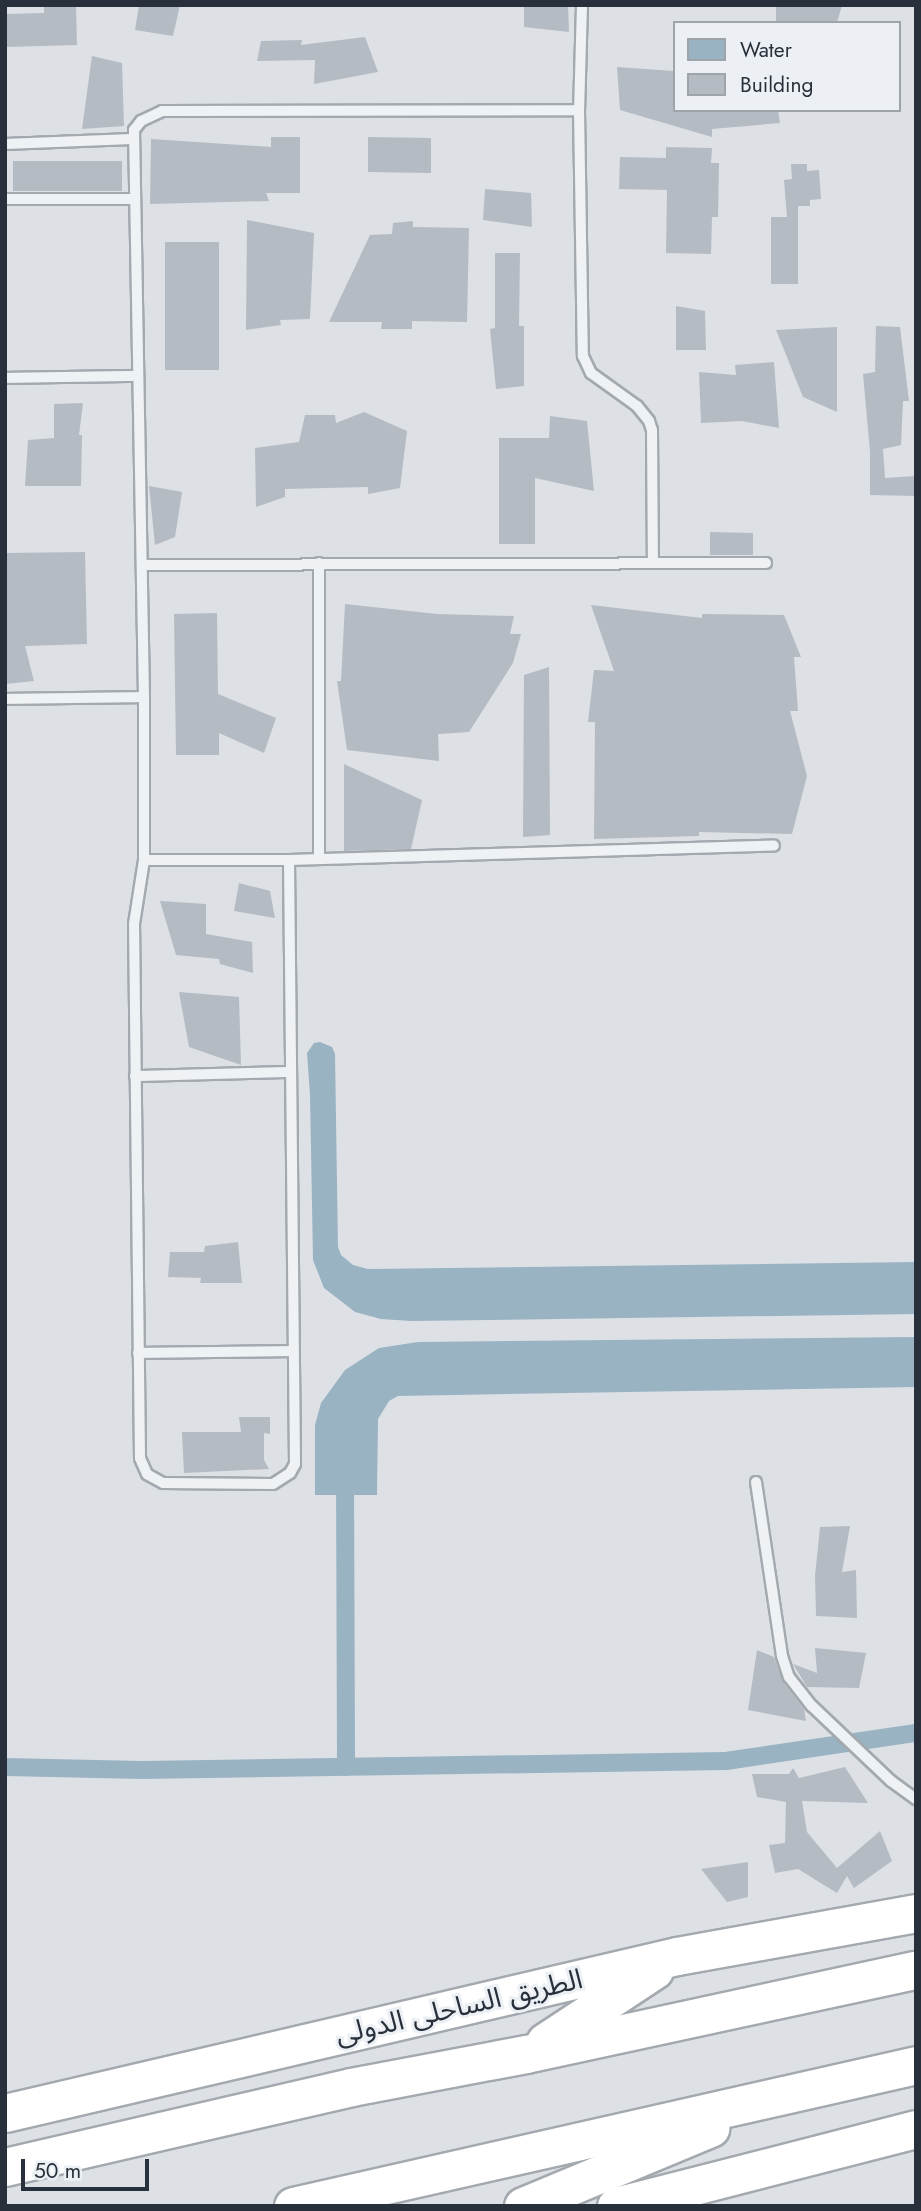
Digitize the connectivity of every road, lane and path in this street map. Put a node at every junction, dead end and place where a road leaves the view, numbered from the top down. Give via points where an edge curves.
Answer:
1 (582, 5) edge
2 (579, 110) junction
3 (132, 139) junction
4 (5, 144) edge
5 (5, 199) edge
6 (133, 199) junction
7 (138, 376) junction
8 (5, 378) edge
9 (319, 563) junction
10 (653, 563) junction
11 (766, 563) dead end
12 (143, 565) junction
13 (144, 697) junction
14 (5, 699) edge
15 (774, 846) dead end
16 (319, 859) junction
17 (144, 860) junction
18 (289, 860) junction
19 (290, 1072) junction
20 (135, 1076) junction
21 (292, 1351) junction
22 (138, 1353) junction
23 (755, 1482) dead end
24 (916, 1799) edge
25 (916, 1913) edge
26 (677, 1955) junction
27 (916, 1970) edge
28 (526, 2054) junction
29 (916, 2065) edge
30 (799, 2090) junction
31 (5, 2113) edge
32 (916, 2129) edge
33 (5, 2167) edge
34 (293, 2206) edge
35 (523, 2206) edge
36 (616, 2206) edge

1 - 2 lane
2 - 3 lane via 162,111 141,121
2 - 10 lane via 583,356 591,373 637,406 649,421
3 - 4 lane
3 - 6 lane
5 - 6 lane
6 - 7 lane
7 - 8 lane
7 - 12 lane
9 - 10 lane
9 - 12 lane
9 - 16 lane
10 - 11 lane
12 - 13 lane
13 - 14 lane
13 - 17 lane
15 - 16 lane
16 - 18 lane
17 - 18 lane
17 - 20 lane via 134,924
18 - 19 lane
19 - 20 lane
19 - 21 lane
20 - 22 lane
21 - 22 lane
21 - 22 lane via 295,1464 282,1480 265,1484 153,1480 141,1467
23 - 24 lane via 789,1677 812,1706 891,1782
25 - 26 highway, الطريق الساحلى الدولى
26 - 28 highway
26 - 31 highway, الطريق الساحلى الدولى
27 - 28 highway, الطريق الساحلى الدولى
28 - 33 highway, الطريق الساحلى الدولى via 351,2087
29 - 30 highway
30 - 34 highway
30 - 35 highway
32 - 36 highway

